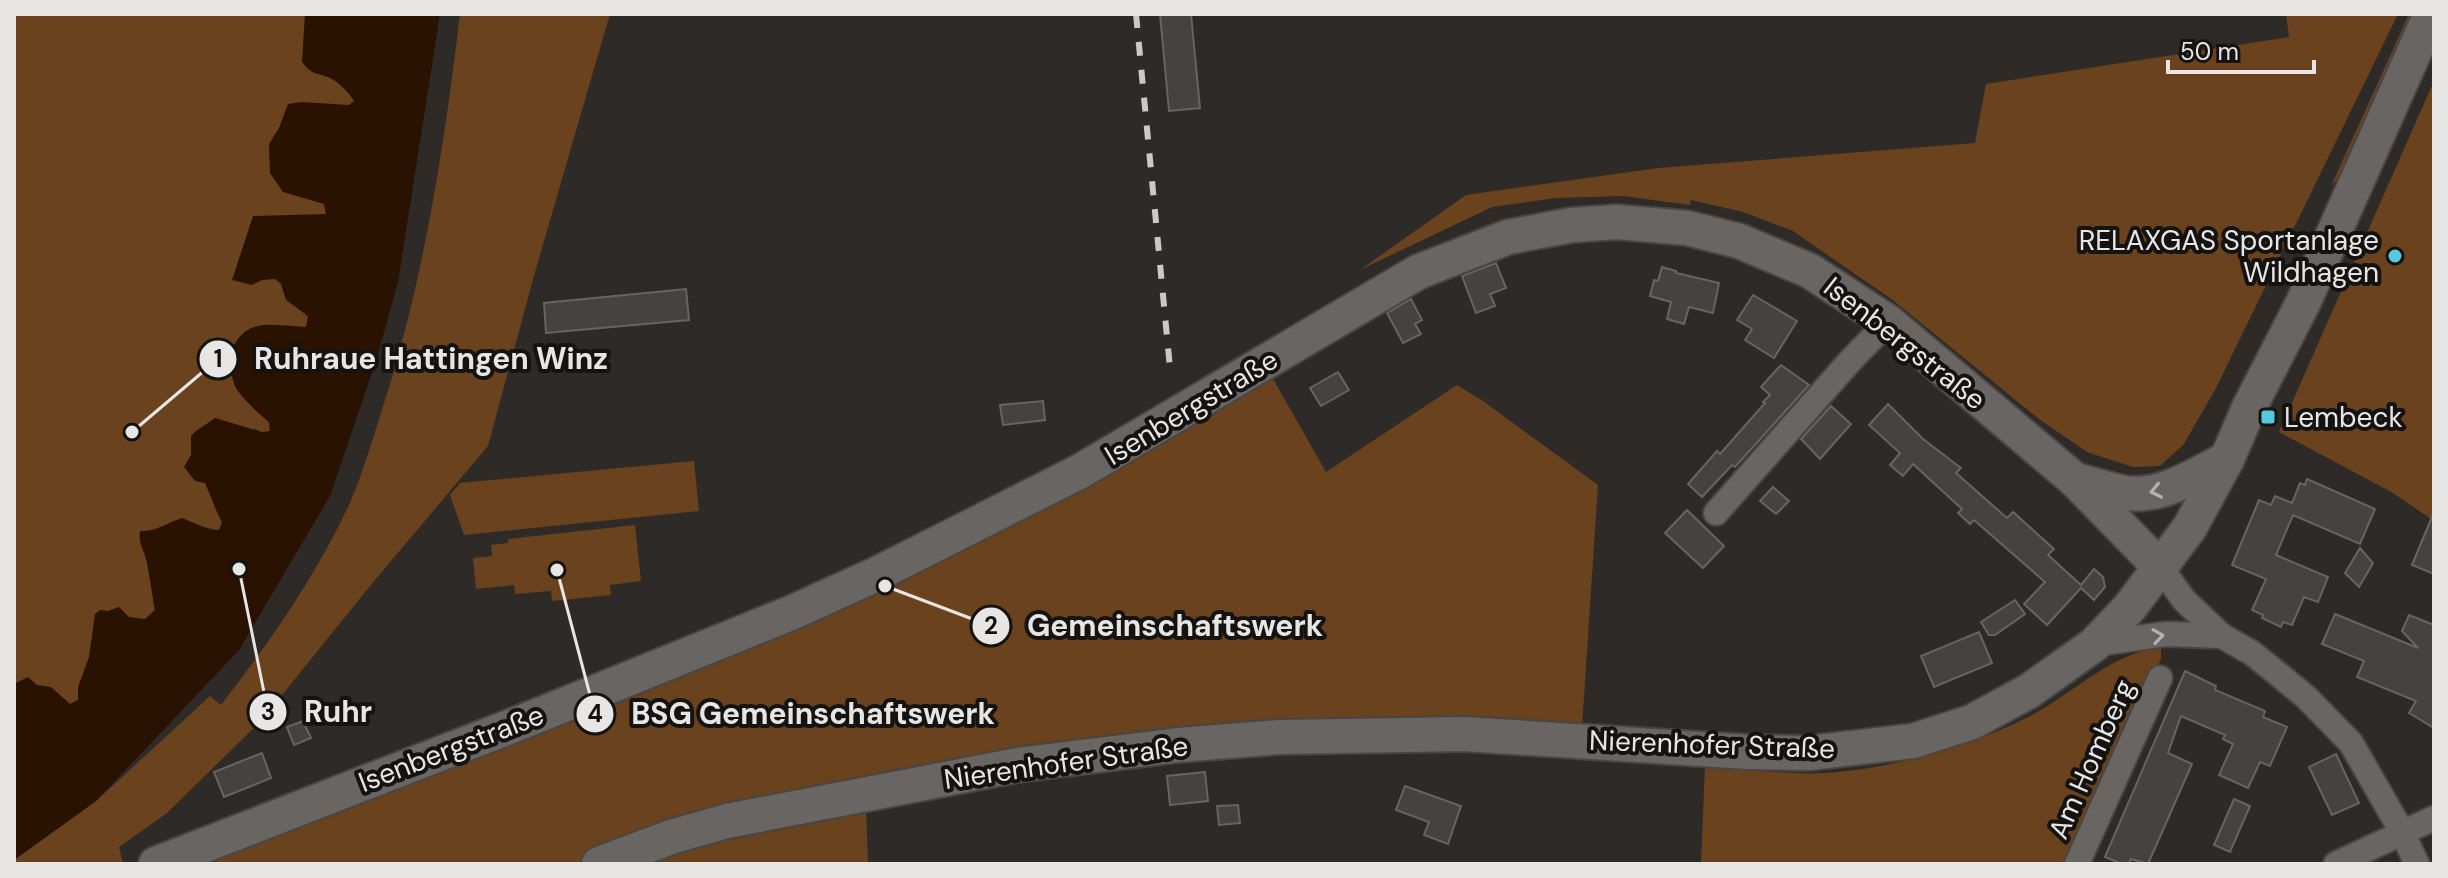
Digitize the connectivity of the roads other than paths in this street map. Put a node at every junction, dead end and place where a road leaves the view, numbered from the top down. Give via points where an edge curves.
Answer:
1 (2431, 14) edge
2 (1888, 322) junction
3 (2227, 459) junction
4 (2075, 480) junction
5 (1716, 513) dead end
6 (2161, 568) junction
7 (2222, 636) junction
8 (2095, 644) junction
9 (2160, 678) dead end
10 (2434, 818) edge
11 (2402, 832) junction
12 (156, 864) edge
13 (599, 864) edge
14 (2077, 864) edge
15 (2336, 864) edge
16 (2417, 864) edge

1 - 3 main road, Nierenhofer Straße via 2303,303
2 - 4 main road, Isenbergstraße
2 - 5 street
2 - 12 main road, Isenbergstraße via 1799,265 1712,233 1617,222 1508,237 1404,279 1130,444 877,574 522,722
3 -> 4 main road via 2153,493 2126,493
3 - 6 main road, Nierenhofer Straße
4 - 6 main road, Isenbergstraße
6 - 7 street via 2184,600
6 - 8 main road, Nierenhofer Straße
8 -> 7 street via 2166,634
7 - 11 street via 2278,674 2351,743
8 - 13 main road, Nierenhofer Straße via 2029,691 1972,722 1913,741 1809,753 1465,734 1221,740 1018,765 873,791 727,821
9 - 14 street, Am Homberg
10 - 11 street
11 - 15 street
11 - 16 street

